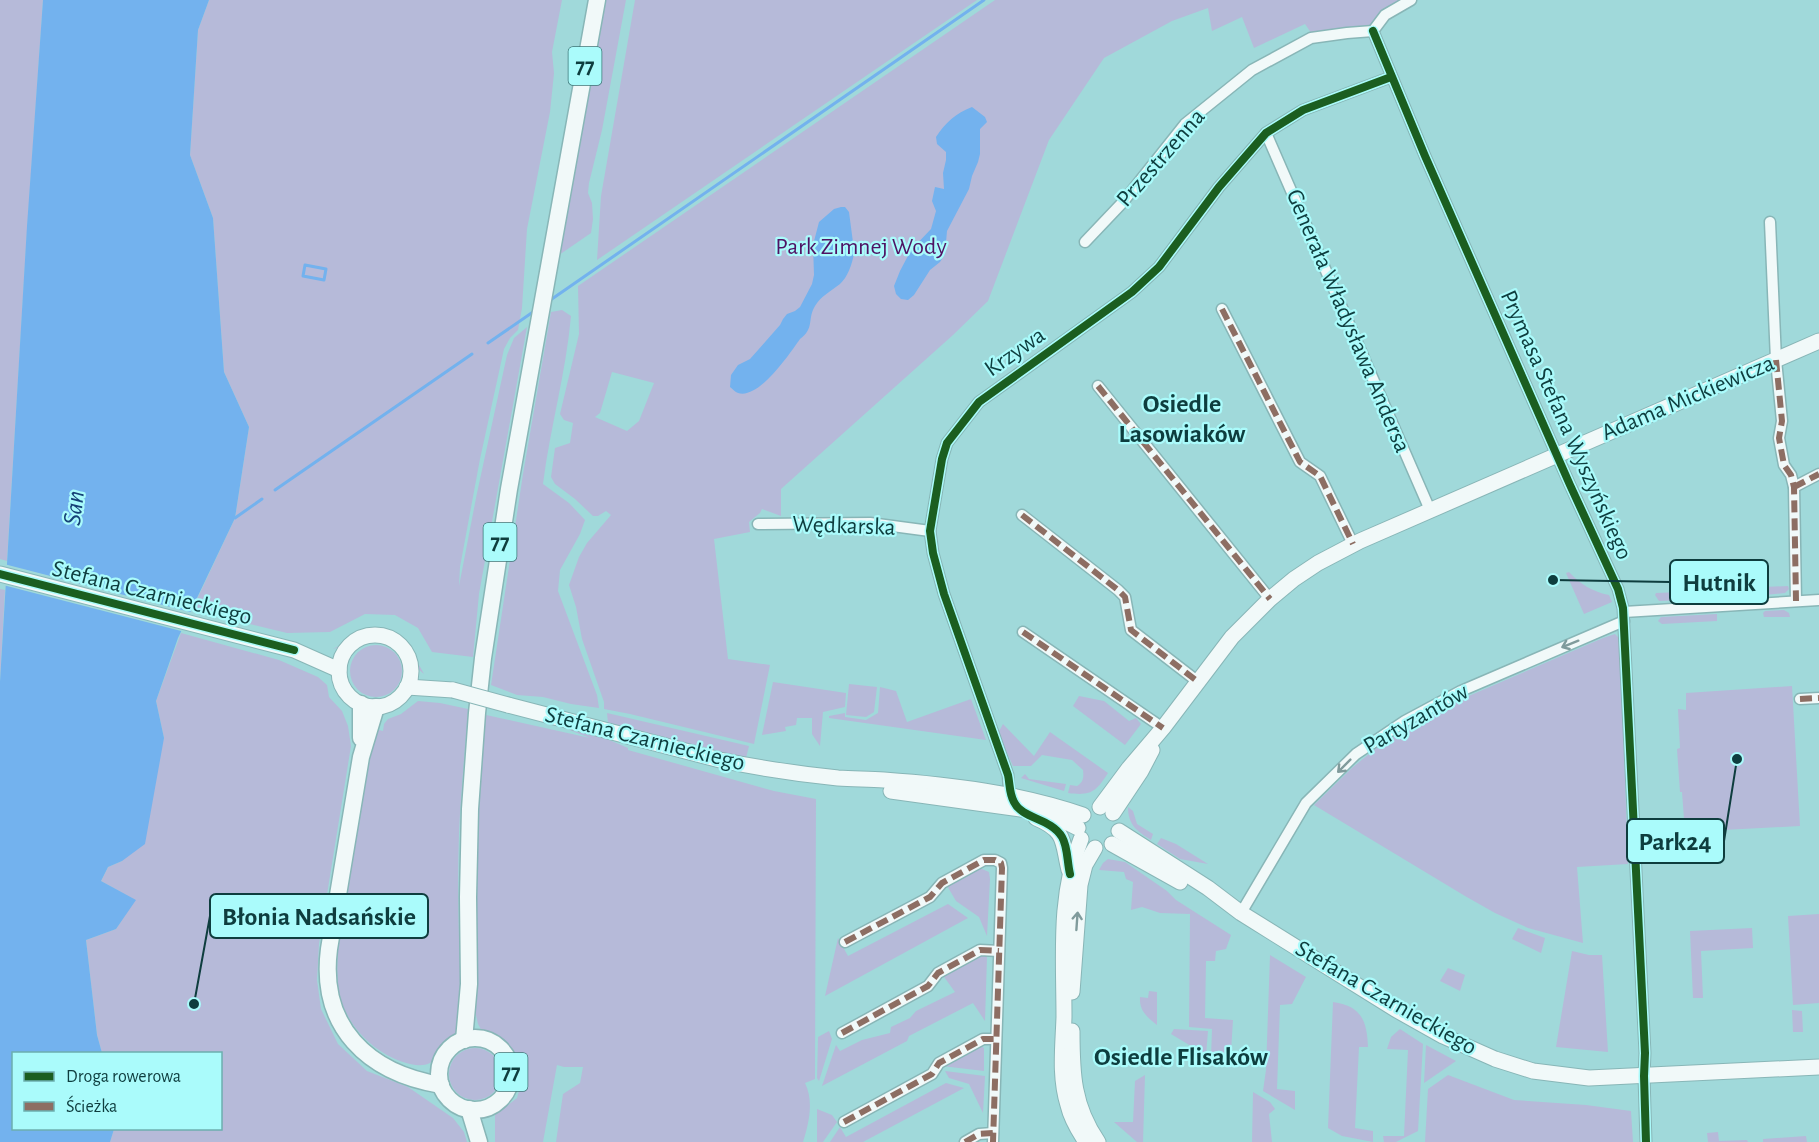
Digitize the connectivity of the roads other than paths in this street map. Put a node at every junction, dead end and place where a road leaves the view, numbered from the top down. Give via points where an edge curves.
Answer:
1 (597, 0) edge
2 (1411, 0) edge
3 (1373, 31) junction
4 (1391, 77) junction
5 (1266, 133) junction
6 (1770, 222) dead end
7 (1085, 242) dead end
8 (1222, 309) dead end
9 (1819, 341) edge
10 (1776, 360) junction
11 (1098, 386) dead end
12 (1557, 455) junction
13 (1819, 474) edge
14 (1794, 487) junction
15 (1430, 510) junction
16 (1022, 515) dead end
17 (758, 524) dead end
18 (930, 531) junction
19 (1353, 544) junction
20 (0, 574) edge
21 (1270, 599) junction
22 (1819, 600) edge
23 (1796, 601) junction
24 (1624, 617) junction
25 (1023, 632) dead end
26 (341, 662) junction
27 (409, 680) junction
28 (1197, 681) junction
29 (1819, 698) edge
30 (1800, 699) dead end
31 (369, 705) junction
32 (1162, 728) junction
33 (1015, 801) junction
34 (1107, 810) junction
35 (1081, 827) junction
36 (1116, 837) junction
37 (1095, 848) junction
38 (1070, 874) junction
39 (1241, 913) junction
40 (845, 942) dead end
41 (999, 951) junction
42 (470, 984) junction
43 (842, 1033) dead end
44 (482, 1039) junction
45 (996, 1039) junction
46 (464, 1040) junction
47 (386, 1066) junction
48 (440, 1067) junction
49 (1819, 1067) edge
50 (1644, 1076) junction
51 (441, 1085) junction
52 (487, 1108) junction
53 (469, 1109) junction
54 (844, 1122) dead end
55 (993, 1138) edge
56 (479, 1142) edge
57 (486, 1142) edge
58 (965, 1142) edge
59 (1086, 1142) edge
60 (1098, 1142) edge
61 (1646, 1142) edge

1 - 42 main road, 77 via 498,552 477,713 469,838
2 - 3 street via 1385,15
3 - 4 street, Prymasa Stefana Wyszyńskiego
3 - 7 street, Przestrzenna via 1311,38 1245,76 1185,124 1123,202
4 - 5 street, Krzywa via 1303,110
4 - 12 street, Prymasa Stefana Wyszyńskiego
5 - 15 street, Generała Władysława Andersa
5 - 18 street, Krzywa via 1219,187 1159,267 1132,292 979,402 947,443
6 - 10 street
8 - 19 street via 1300,462 1320,476
9 - 10 street, Adama Mickiewicza
10 - 12 street, Adama Mickiewicza
10 - 14 street via 1782,421 1779,438 1784,465
11 - 21 street
12 - 15 street, Adama Mickiewicza
12 - 24 street, Prymasa Stefana Wyszyńskiego via 1618,589
13 - 14 street
14 - 23 street
15 - 19 street, Adama Mickiewicza
16 - 28 street via 1118,590 1125,597 1131,630
17 - 18 street, Wędkarska via 870,523
18 - 33 street, Krzywa via 944,594
19 - 21 street, Adama Mickiewicza via 1318,563
20 - 26 street, Stefana Czarnieckiego via 294,650 307,649
21 - 28 street, Adama Mickiewicza via 1232,637
22 - 23 street, Partyzantów
23 - 24 street, Partyzantów
24 -> 39 street, Partyzantów via 1461,691 1405,720 1356,753 1306,803
24 - 50 street, Prymasa Stefana Wyszyńskiego
25 - 32 street
26 - 27 street via 350,645 360,638 384,636 404,650 410,661
26 - 31 street via 340,681 345,690 352,699
27 - 31 street via 402,695 394,701
27 - 33 street, Stefana Czarnieckiego, bridge via 720,760 890,790
28 - 32 street, Adama Mickiewicza
29 - 30 street
31 - 47 main road via 328,949 327,977 332,1004 343,1028 360,1048
32 - 34 street, Adama Mickiewicza via 1141,771
33 - 35 street, Stefana Czarnieckiego
33 - 38 street via 1058,831 1066,847
34 - 35 street via 1094,808
34 - 36 street via 1119,825
35 - 37 street via 1090,847
35 - 38 street
36 - 37 street
36 - 39 street, Stefana Czarnieckiego via 1208,888
60 -> 37 street via 1079,1106 1072,1060 1079,893 1085,865
38 - 59 street via 1062,962 1061,1060 1068,1105
39 - 50 street, Stefana Czarnieckiego via 1395,1009 1495,1059 1560,1076
40 - 41 street via 930,897 942,884 984,860 1000,863 1002,868
41 - 43 street via 980,951 969,956 938,973 928,986
41 - 45 street
42 - 44 main road, 77
42 - 46 main road, 77
44 - 46 main road, 77
44 - 52 main road, 77 via 502,1050 511,1072 505,1094
45 - 54 street via 983,1039 939,1063 932,1074
45 - 55 street
46 - 48 main road, 77 via 450,1049
47 - 48 main road via 417,1071
47 - 51 main road via 411,1078
48 - 51 main road
49 - 50 street, Stefana Czarnieckiego
50 - 61 street, Prymasa Stefana Wyszyńskiego
51 - 53 main road, 77 via 450,1100
52 - 53 main road, 77
52 - 57 main road, 77
53 - 56 main road, 77
55 - 58 street via 979,1134

